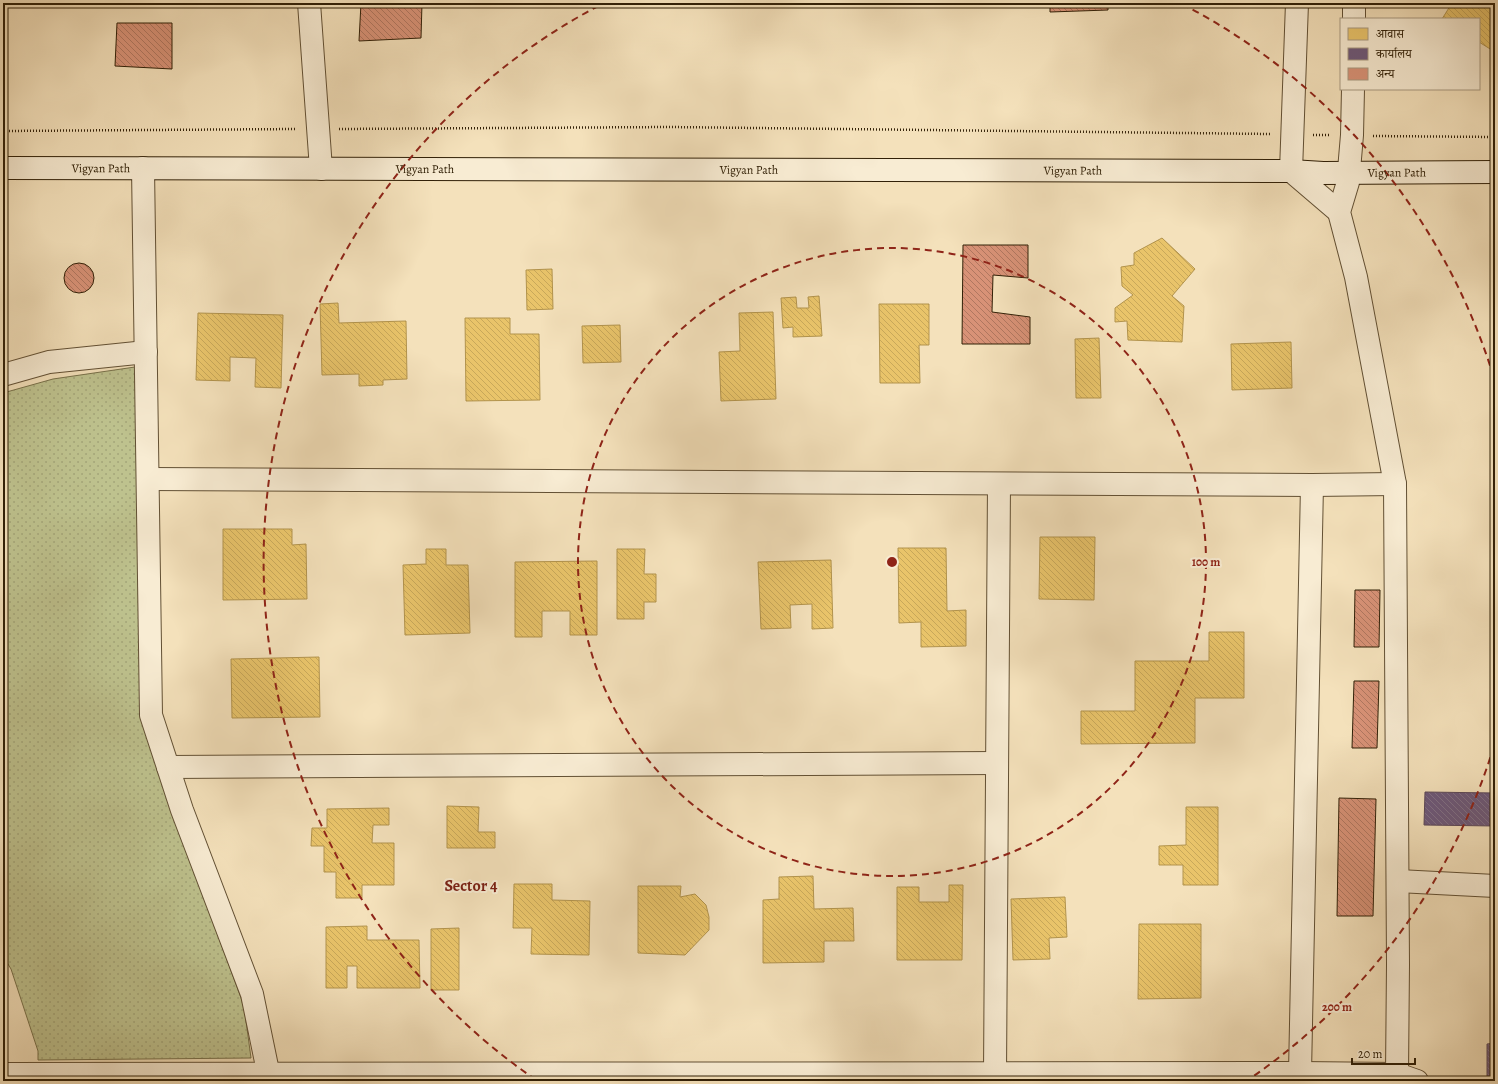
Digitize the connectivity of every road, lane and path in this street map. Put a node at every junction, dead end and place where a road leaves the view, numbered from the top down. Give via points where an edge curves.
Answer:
1 (309, 3) edge
2 (1297, 3) edge
3 (1354, 3) edge
4 (1354, 18) edge
5 (1353, 90) edge
6 (318, 129) junction
7 (3, 131) edge
8 (1292, 135) junction
9 (1352, 135) junction
10 (1495, 137) edge
11 (3, 168) edge
12 (143, 168) junction
13 (321, 169) junction
14 (1291, 171) junction
15 (1349, 172) junction
16 (1495, 172) edge
17 (1339, 212) junction
18 (146, 352) junction
19 (3, 375) edge
20 (148, 479) junction
21 (999, 484) junction
22 (1395, 484) junction
23 (1312, 485) junction
24 (998, 763) junction
25 (168, 767) junction
26 (1398, 881) junction
27 (1495, 886) edge
28 (995, 1073) junction
29 (3, 1074) edge
30 (1300, 1074) junction
31 (270, 1077) edge
32 (1403, 1079) edge

1 - 6 street
2 - 8 street
3 - 4 street
5 - 9 street
6 - 7 path
6 - 8 path via 670,127
6 - 13 street
8 - 9 path
8 - 14 street
9 - 10 path
9 - 15 street
11 - 12 street, Vigyan Path
12 - 13 street, Vigyan Path
12 - 18 street
13 - 14 street, Vigyan Path
14 - 15 street, Vigyan Path
14 - 17 street
15 - 16 street, Vigyan Path
15 - 17 street
17 - 22 street via 1356,277
18 - 19 street via 49,362
18 - 20 street
20 - 21 street
20 - 25 street via 152,715
21 - 23 street
21 - 24 street
22 - 23 street
22 - 26 street
23 - 30 street
24 - 25 street
24 - 28 street
25 - 31 street via 252,994
26 - 27 street
26 - 32 street
28 - 30 street
28 - 31 street
29 - 31 street
30 - 32 street

